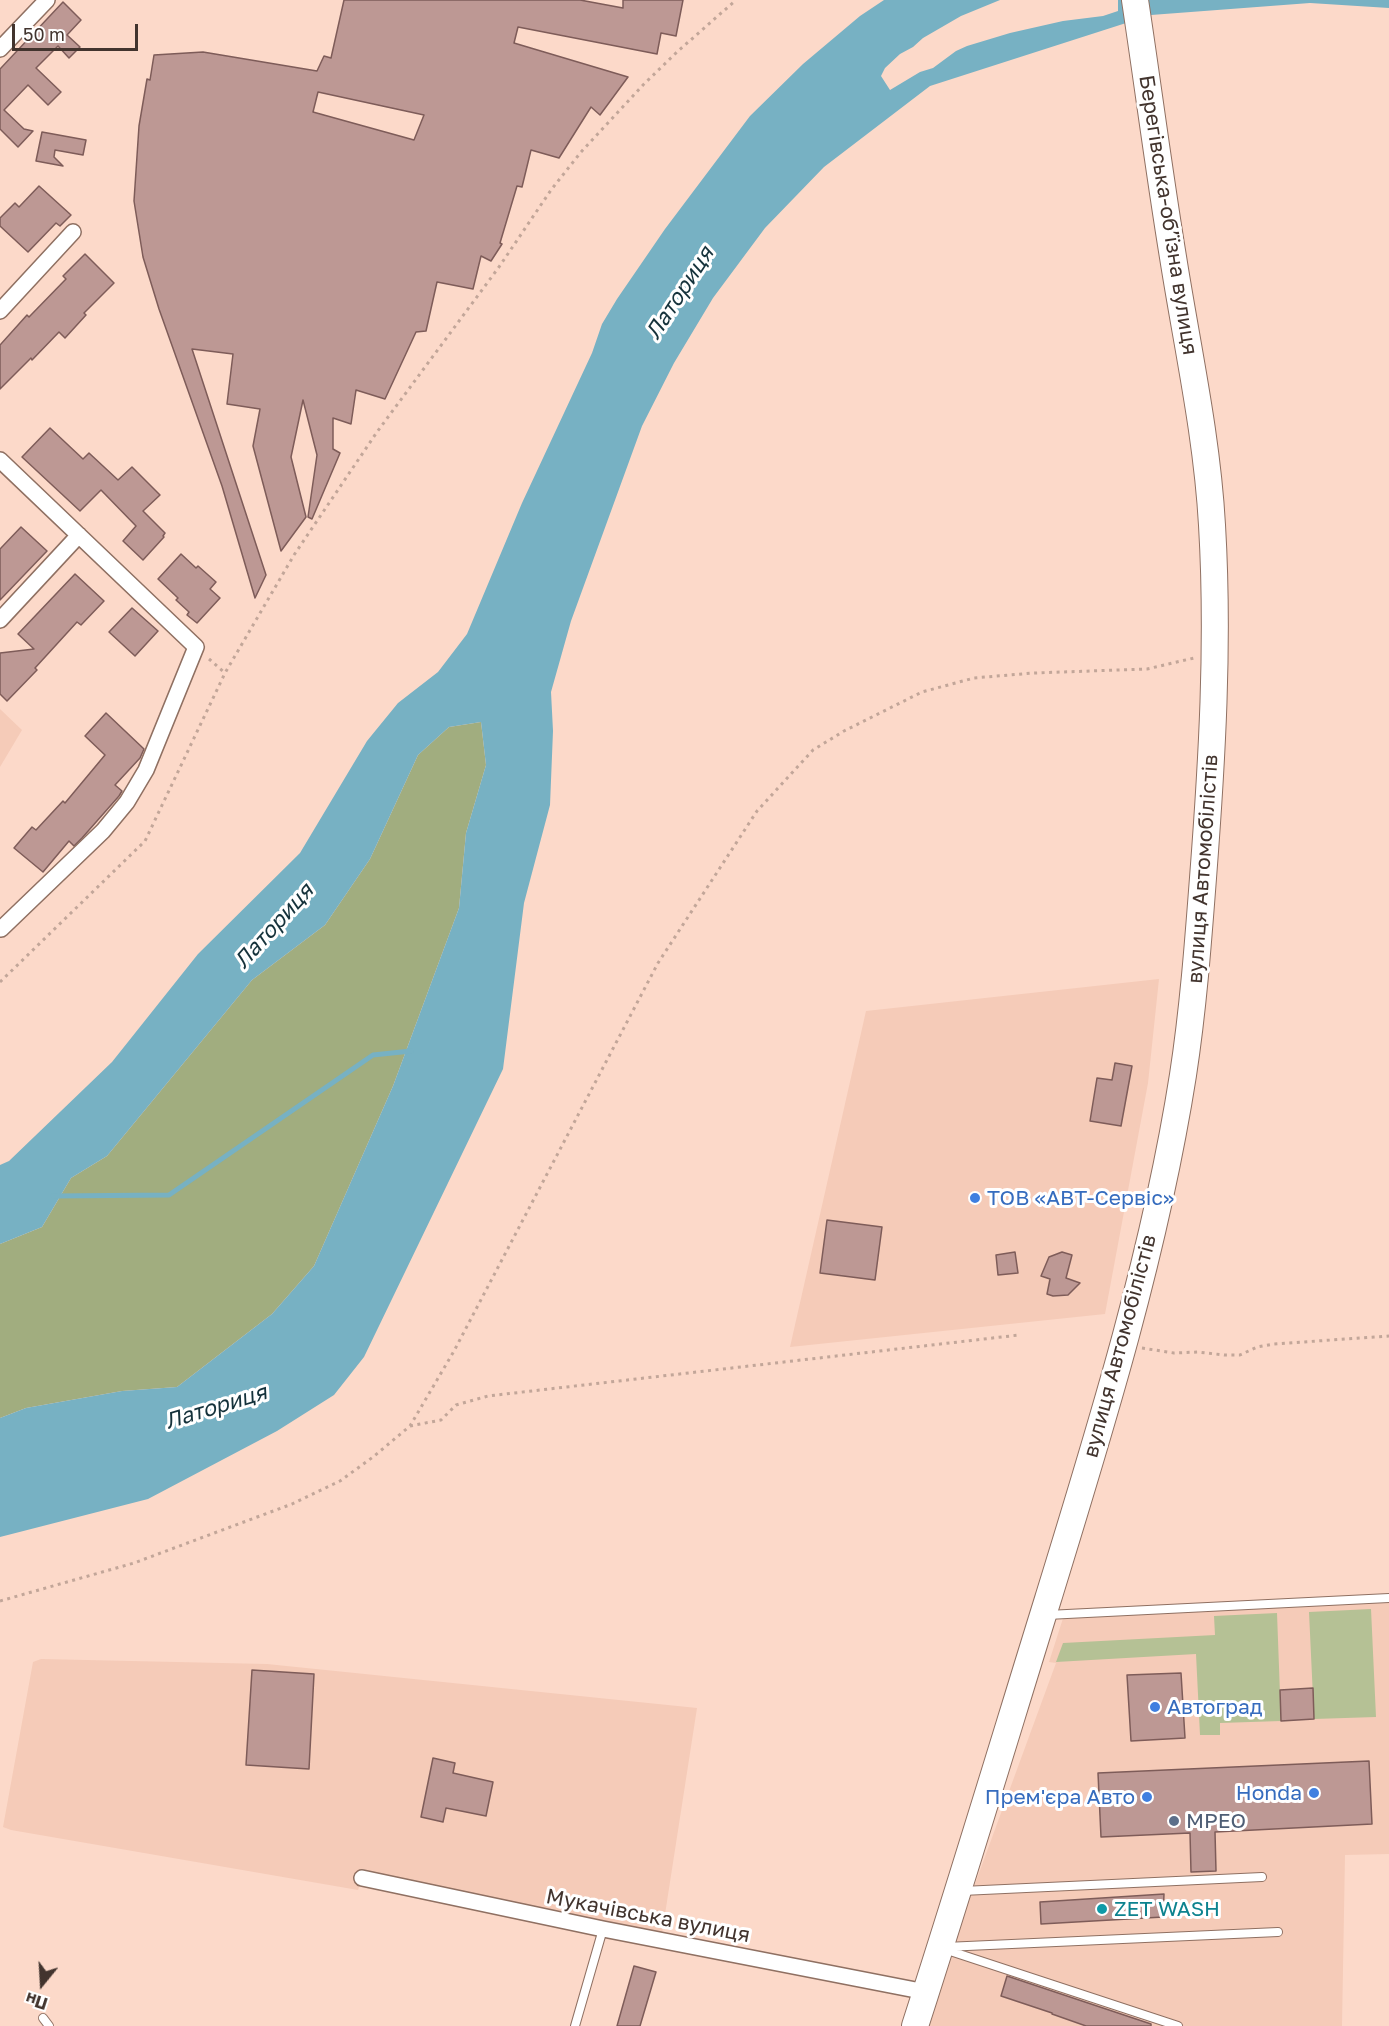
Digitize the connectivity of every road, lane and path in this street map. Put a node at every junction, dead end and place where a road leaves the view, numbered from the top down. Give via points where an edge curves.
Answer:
1 (47, 0) edge
2 (736, 0) edge
3 (1135, 0) edge
4 (0, 49) edge
5 (73, 232) dead end
6 (0, 311) edge
7 (1202, 430) joint
8 (0, 460) edge
9 (79, 535) junction
10 (0, 620) edge
11 (196, 647) junction
12 (1214, 657) junction
13 (225, 673) junction
14 (1, 929) edge
15 (0, 982) edge
16 (1019, 1335) dead end
17 (1389, 1336) edge
18 (1122, 1347) junction
19 (410, 1426) junction
20 (1389, 1598) edge
21 (0, 1602) edge
22 (1042, 1615) junction
23 (1262, 1877) dead end
24 (362, 1878) dead end
25 (957, 1891) junction
26 (603, 1929) junction
27 (1278, 1932) dead end
28 (940, 1947) junction
29 (926, 1992) junction
30 (43, 2018) dead end
31 (49, 2026) edge
32 (575, 2026) edge
33 (915, 2026) edge
34 (1178, 2026) edge

1 - 4 street
2 - 13 path via 643,85 551,190 326,506
3 - 7 highway, Берегівська-обʼїзна вулиця
5 - 6 street
7 - 12 highway, вулиця Автомобілістів via 1212,522
8 - 9 street
9 - 10 street
9 - 11 street
11 - 13 path
11 - 14 street via 146,770 127,802 103,831
12 - 18 highway, вулиця Автомобілістів via 1210,793 1195,981 1182,1077 1156,1213
12 - 19 path via 1147,669 974,678 922,692 813,750 757,812 658,963 454,1351
13 - 15 path via 144,841
16 - 19 path via 488,1396 456,1405 441,1420
17 - 18 path via 1274,1344 1240,1355
18 - 22 highway, вулиця Автомобілістів
19 - 21 path via 340,1481 292,1504 134,1563
20 - 22 lane
22 - 25 highway, вулиця Автомобілістів
23 - 25 lane
24 - 26 street, Мукачівська вулиця
25 - 28 highway, вулиця Автомобілістів
26 - 29 street, Мукачівська вулиця
26 - 32 lane
27 - 28 lane
28 - 29 highway, вулиця Автомобілістів
28 - 34 lane
29 - 33 highway, вулиця Автомобілістів
30 - 31 lane

